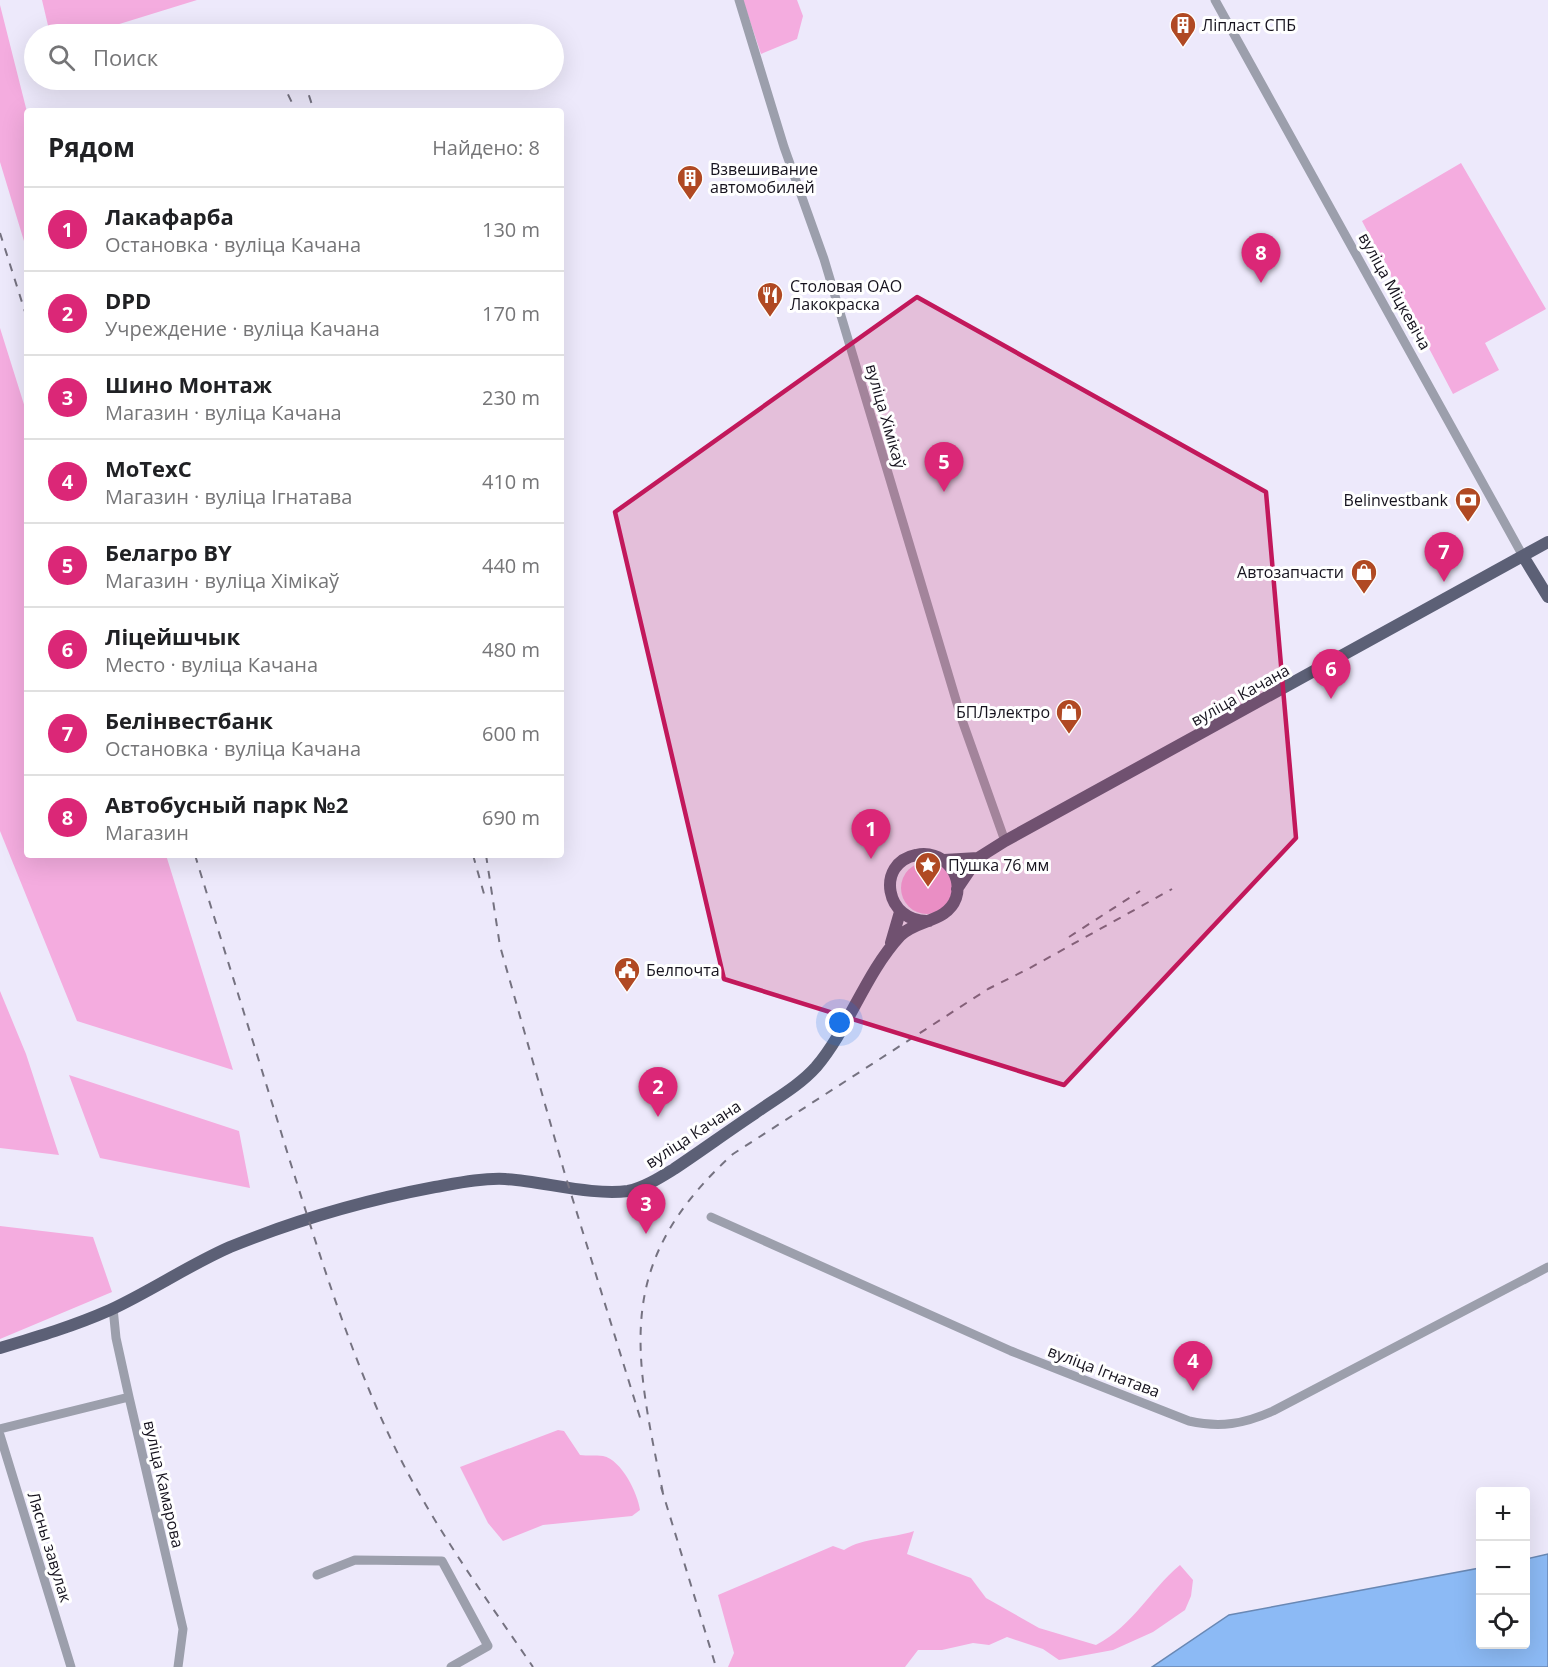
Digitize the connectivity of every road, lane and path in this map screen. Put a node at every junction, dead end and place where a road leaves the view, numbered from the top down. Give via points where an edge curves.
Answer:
1 (739, 0) edge
2 (1215, 0) edge
3 (1548, 542) edge
4 (1523, 556) junction
5 (1548, 597) edge
6 (1005, 842) junction
7 (978, 858) junction
8 (944, 861) junction
9 (957, 889) junction
10 (900, 912) junction
11 (929, 921) junction
12 (890, 947) junction
13 (711, 1218) dead end
14 (1548, 1267) edge
15 (113, 1308) junction
16 (0, 1348) edge
17 (129, 1397) junction
18 (0, 1429) edge
19 (0, 1435) edge
20 (316, 1575) dead end
21 (71, 1667) edge
22 (178, 1667) edge
23 (451, 1667) edge

1 - 6 street, вуліца Хімікаў via 784,147 824,259 962,720
2 - 4 street, вуліца Міцкевіча
3 - 4 main road, вуліца Качана
4 - 5 main road, вуліца Міцкевіча
4 - 6 main road, вуліца Качана
6 - 7 main road, вуліца Качана
7 - 8 main road, вуліца Качана
7 - 9 main road, вуліца Качана
8 - 9 main road via 954,873
8 - 10 main road, вуліца Качана via 919,854 898,866 890,888
9 - 11 main road, вуліца Качана via 949,910
10 - 11 main road via 914,920
10 - 12 main road, вуліца Качана
11 - 12 main road, вуліца Качана via 908,928
12 - 15 main road, вуліца Качана via 816,1066 785,1093 643,1186 615,1191 506,1179 401,1194 276,1230 228,1249
13 - 14 street, вуліца Ігнатава via 1011,1351 1189,1421 1213,1426 1241,1423 1273,1412
15 - 16 main road, вуліца Качана via 81,1323
15 - 17 street, вуліца Камарова
17 - 18 street
17 - 22 street, вуліца Камарова via 183,1629
19 - 21 street, Лясны завулак
20 - 23 street via 355,1560 442,1561 488,1646

